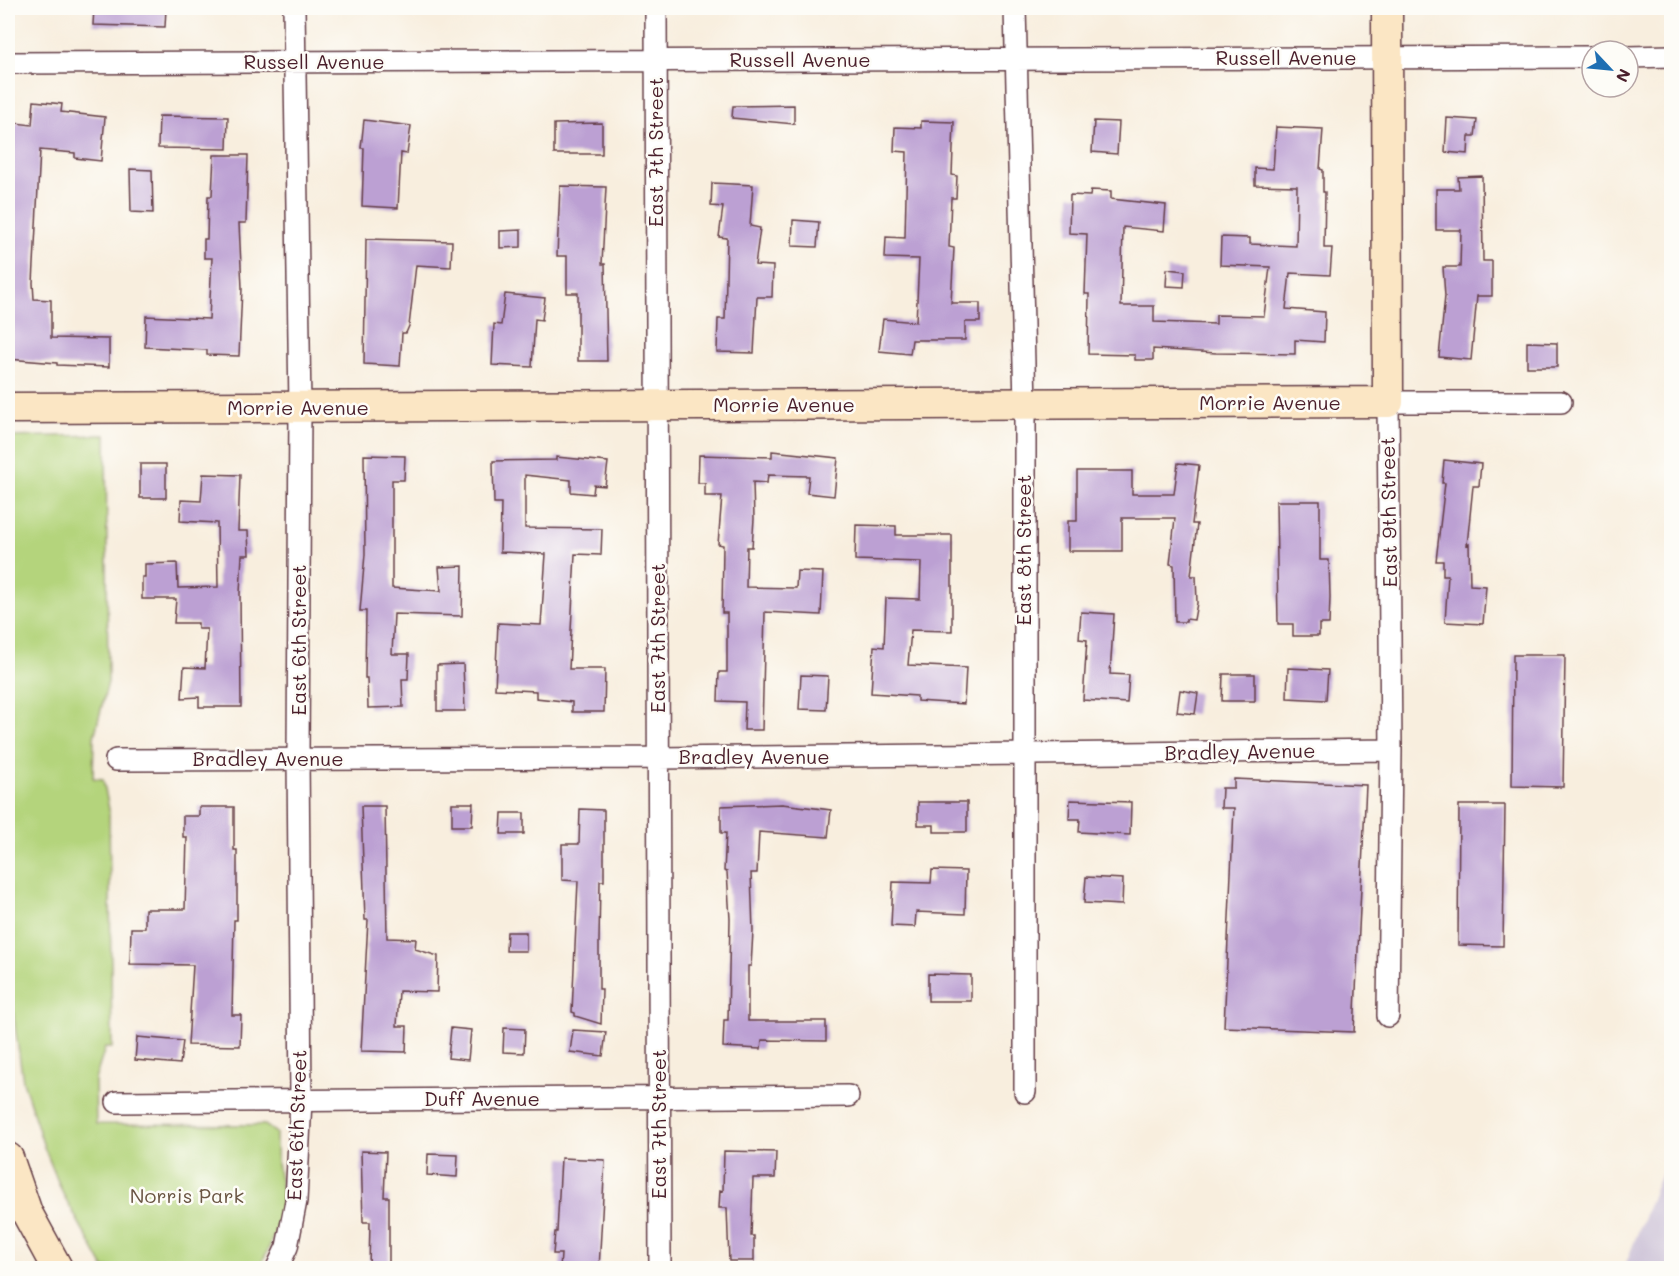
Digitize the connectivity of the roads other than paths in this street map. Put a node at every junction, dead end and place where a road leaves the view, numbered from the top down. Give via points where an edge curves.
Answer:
1 (294, 8) edge
2 (656, 8) edge
3 (1015, 8) edge
4 (1387, 8) edge
5 (1671, 56) edge
6 (1387, 57) junction
7 (1580, 57) edge
8 (1640, 57) edge
9 (1016, 59) junction
10 (656, 60) junction
11 (294, 62) junction
12 (8, 63) edge
13 (1388, 402) junction
14 (1561, 402) dead end
15 (1025, 404) junction
16 (657, 406) junction
17 (300, 407) junction
18 (8, 408) edge
19 (1391, 750) junction
20 (1023, 755) junction
21 (298, 758) junction
22 (658, 758) junction
23 (116, 760) dead end
24 (1388, 1016) dead end
25 (1025, 1092) dead end
26 (848, 1096) dead end
27 (659, 1098) junction
28 (301, 1101) junction
29 (117, 1102) dead end
30 (8, 1158) edge
31 (57, 1269) edge
32 (277, 1269) edge
33 (660, 1269) edge

1 - 11 street, East 6th Street
2 - 10 street, East 7th Street
3 - 9 street, East 8th Street
4 - 6 street, East 9th Street
5 - 8 street
6 - 7 street, Russell Avenue
6 - 9 street, Russell Avenue
6 - 13 street, East 9th Street
9 - 10 street, Russell Avenue
9 - 15 street, East 8th Street
10 - 11 street, Russell Avenue
10 - 16 street, East 7th Street
11 - 12 street, Russell Avenue
11 - 17 street, East 6th Street
13 - 14 street, Morrie Avenue
13 - 15 street, Morrie Avenue
13 - 19 street, East 9th Street
15 - 16 street, Morrie Avenue
15 - 20 street, East 8th Street
16 - 17 street, Morrie Avenue
16 - 22 street, East 7th Street
17 - 18 street, Morrie Avenue
17 - 21 street, East 6th Street
19 - 20 street, Bradley Avenue
19 - 24 street, East 9th Street
20 - 22 street, Bradley Avenue
20 - 25 street, East 8th Street
21 - 22 street, Bradley Avenue
21 - 23 street, Bradley Avenue
21 - 28 street, East 6th Street
22 - 27 street, East 7th Street
26 - 27 street, Duff Avenue
27 - 28 street, Duff Avenue
27 - 33 street, East 7th Street
28 - 29 street, Duff Avenue
28 - 32 street, East 6th Street via 296,1201 287,1247
30 - 31 street via 27,1213

